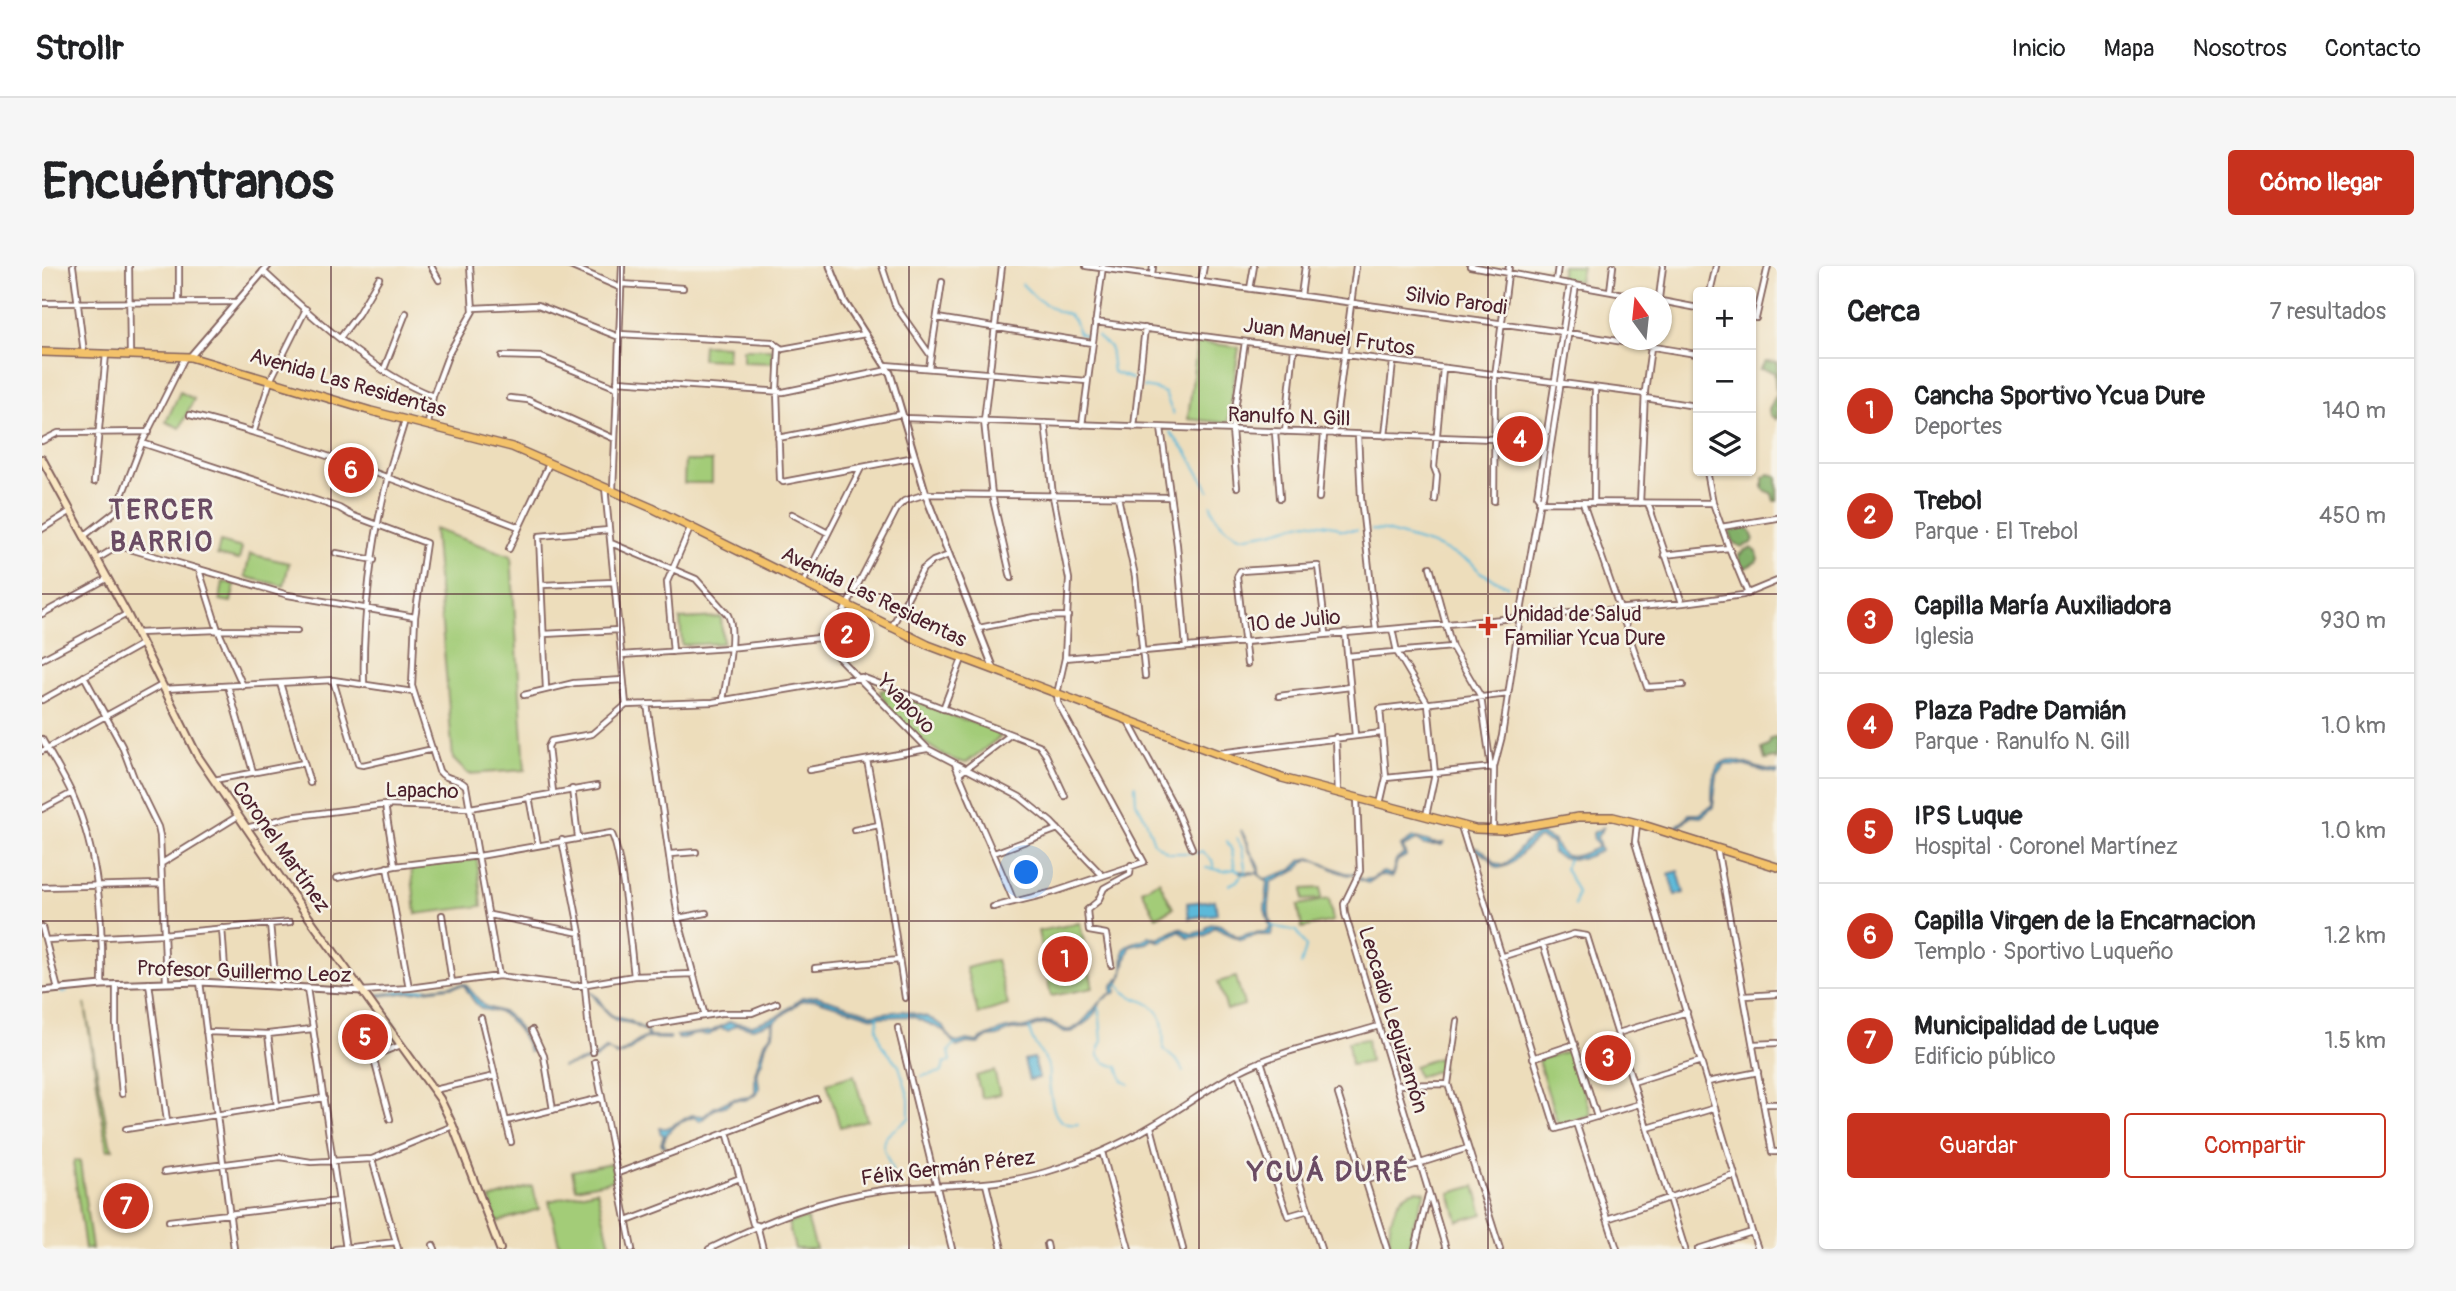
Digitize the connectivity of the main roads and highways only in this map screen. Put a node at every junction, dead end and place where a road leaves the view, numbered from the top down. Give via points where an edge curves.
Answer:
1 (42, 352) edge
2 (42, 458) edge
3 (1777, 867) edge
4 (500, 1249) edge

1 - 3 main road, Avenida Las Residentas via 188,357 512,447 691,526 962,659 1282,778 1461,826 1493,830 1613,817 1635,830 1666,832
2 - 4 main road, Coronel Martínez via 127,614 184,733 213,780 434,1090 453,1126

